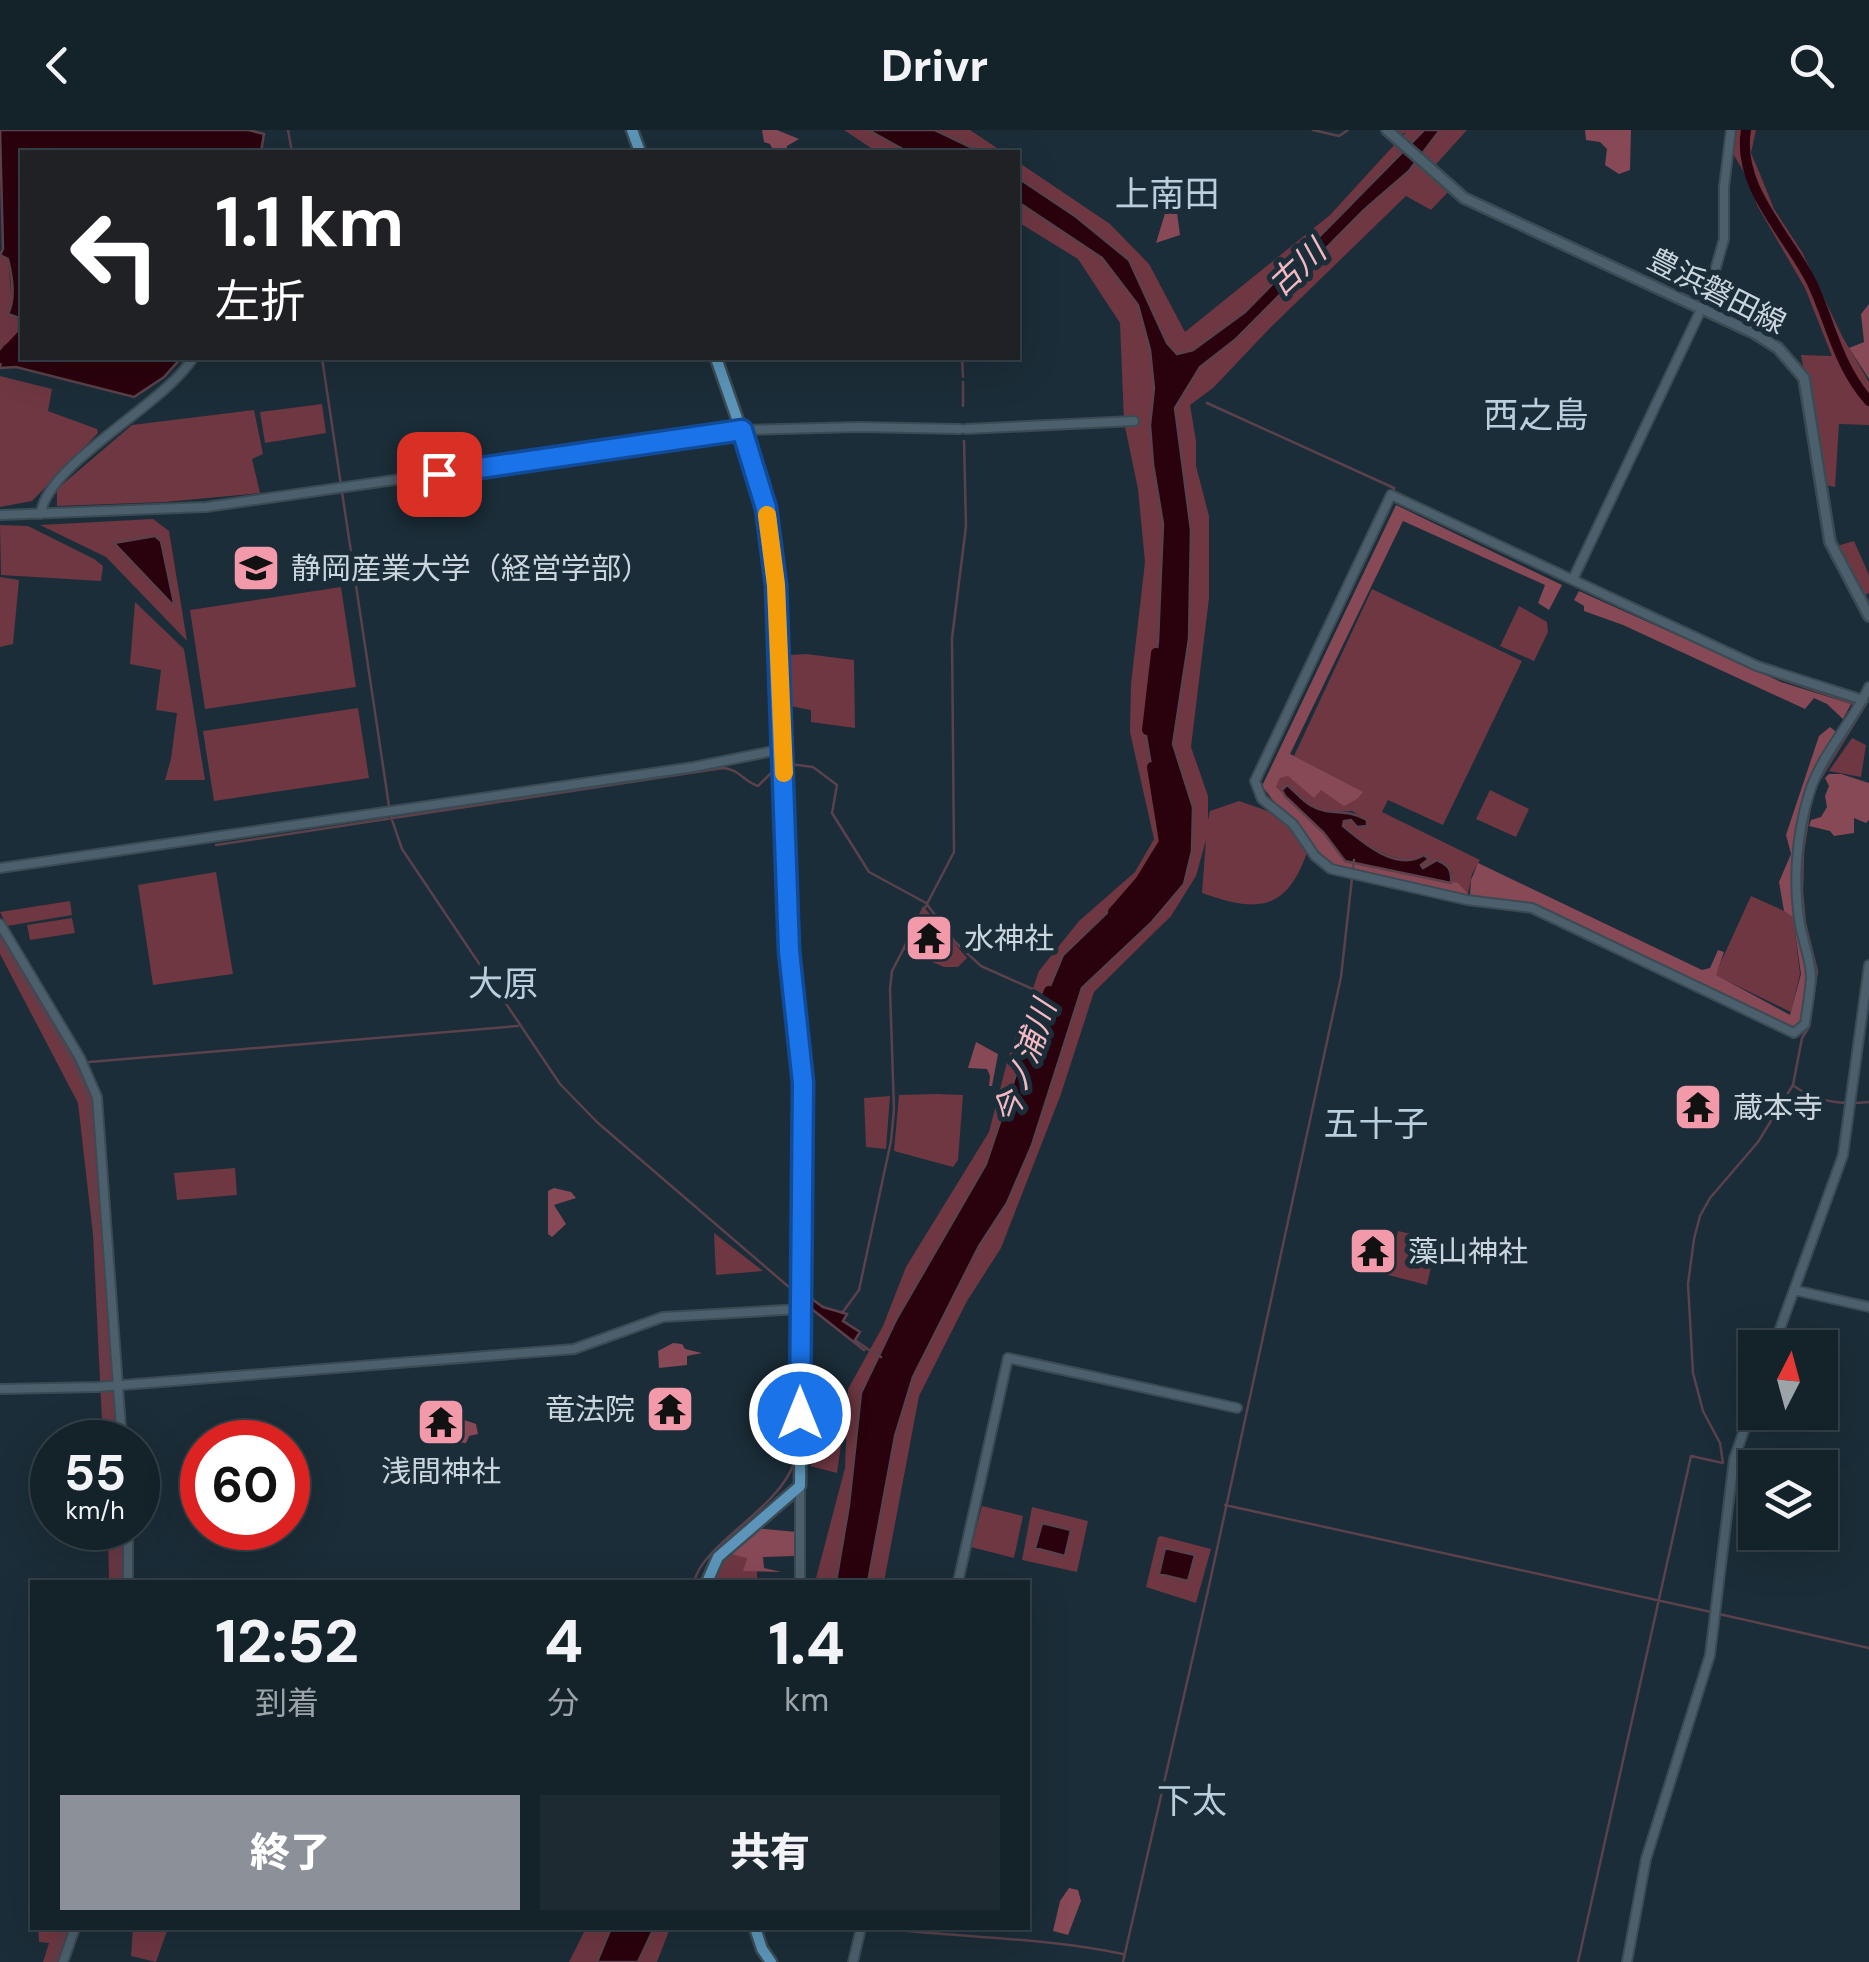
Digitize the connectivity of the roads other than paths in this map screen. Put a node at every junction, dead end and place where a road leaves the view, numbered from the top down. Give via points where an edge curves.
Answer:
1 (1387, 130) edge
2 (1732, 130) edge
3 (1701, 308) junction
4 (191, 360) edge
5 (717, 360) edge
6 (1134, 421) dead end
7 (742, 430) junction
8 (41, 514) junction
9 (0, 515) edge
10 (1573, 578) junction
11 (1869, 616) edge
12 (1869, 686) edge
13 (1863, 700) junction
14 (782, 750) junction
15 (0, 868) edge
16 (0, 924) edge
17 (1869, 964) edge
18 (1794, 1290) junction
19 (801, 1300) junction
20 (1869, 1306) edge
21 (1780, 1330) edge
22 (117, 1385) junction
23 (0, 1389) edge
24 (1236, 1408) dead end
25 (120, 1420) edge
26 (1744, 1430) edge
27 (800, 1486) junction
28 (128, 1550) edge
29 (128, 1580) edge
30 (708, 1580) edge
31 (800, 1580) edge
32 (958, 1580) edge
33 (74, 1930) edge
34 (756, 1930) edge
35 (861, 1930) edge
36 (63, 1962) edge
37 (771, 1962) edge
38 (853, 1962) edge
39 (1626, 1962) edge

1 - 3 main road, 豊浜磐田線 via 1464,198
2 - 3 street via 1722,248
3 - 10 street
3 - 11 main road, 豊浜磐田線 via 1778,348 1804,378 1830,542
4 - 8 street via 174,383 60,480
5 - 7 main road
6 - 7 street
7 - 8 street via 206,507
7 - 14 main road via 773,554
8 - 9 street
10 - 13 street via 1757,666
10 - 13 street via 1391,495 1255,782 1262,799 1331,869 1532,908 1794,1033 1804,1024 1811,975 1797,896 1806,804
12 - 13 street
14 - 15 street
14 - 19 main road via 789,951 803,1083
16 - 22 street via 97,1097
17 - 18 street via 1844,1155
18 - 20 street
18 - 21 street
19 - 22 street via 663,1318 568,1349
19 - 27 main road
22 - 23 street
22 - 25 street
24 - 32 street via 1008,1358
26 - 39 street via 1734,1460 1710,1656 1646,1859
27 - 30 main road via 718,1557
27 - 31 street
28 - 29 street
33 - 36 street
34 - 37 main road
35 - 38 street

